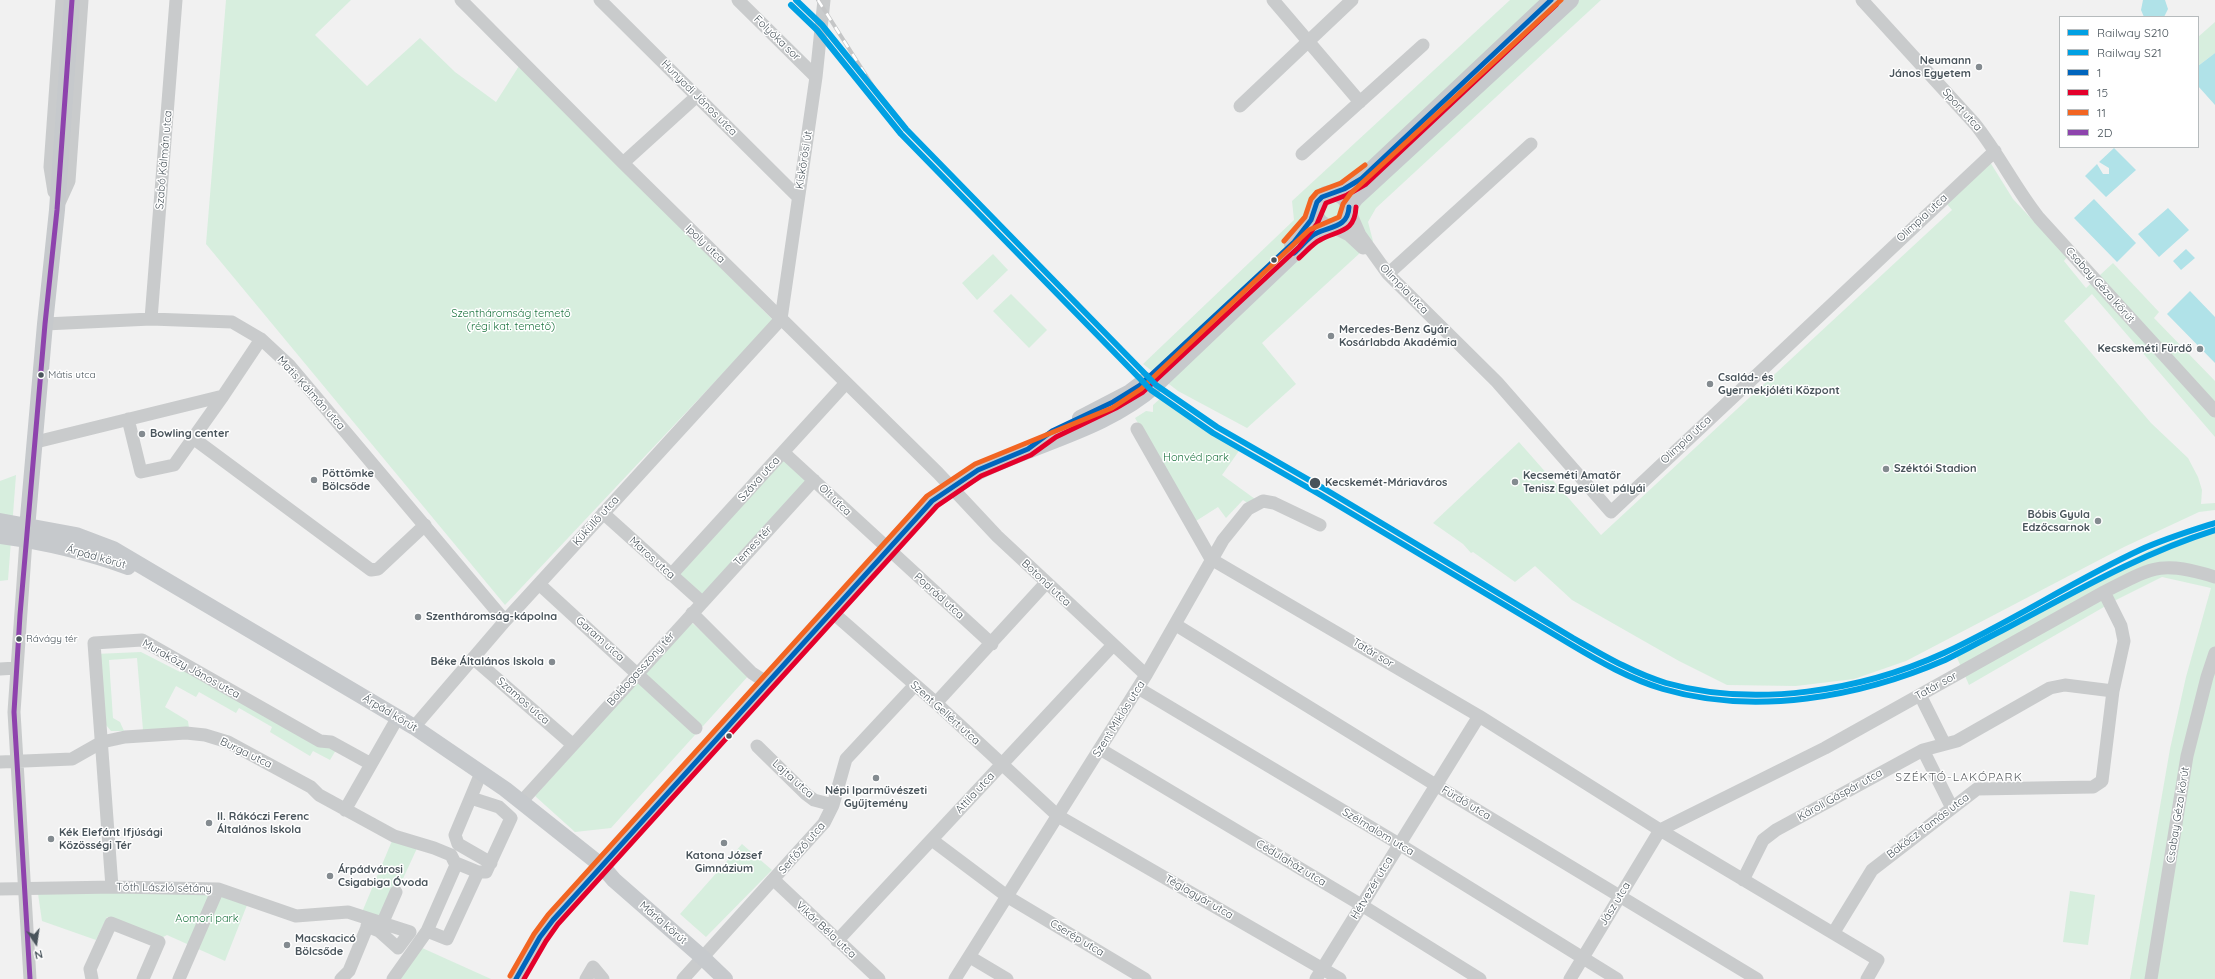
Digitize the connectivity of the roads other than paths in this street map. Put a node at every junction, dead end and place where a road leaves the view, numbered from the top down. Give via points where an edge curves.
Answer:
1 (62, 0) edge
2 (72, 0) edge
3 (82, 0) edge
4 (176, 0) edge
5 (461, 0) edge
6 (600, 0) edge
7 (738, 0) edge
8 (824, 0) edge
9 (1273, 0) edge
10 (1352, 0) edge
11 (1551, 0) edge
12 (1571, 0) edge
13 (1862, 0) edge
14 (1308, 41) junction
15 (1423, 45) dead end
16 (816, 77) junction
17 (697, 96) junction
18 (1360, 102) junction
19 (1240, 106) dead end
20 (1531, 144) dead end
21 (1995, 151) junction
22 (1302, 154) dead end
23 (623, 163) junction
24 (1334, 194) junction
25 (798, 197) junction
26 (1349, 209) junction
27 (57, 210) junction
28 (1315, 211) junction
29 (1332, 227) junction
30 (1378, 261) junction
31 (1388, 274) junction
32 (151, 319) junction
33 (781, 319) junction
34 (44, 324) junction
35 (261, 339) junction
36 (846, 383) junction
37 (223, 396) junction
38 (1124, 402) junction
39 (2215, 411) edge
40 (128, 419) junction
41 (1137, 428) dead end
42 (193, 438) junction
43 (36, 442) junction
44 (783, 452) junction
45 (814, 480) junction
46 (951, 487) junction
47 (603, 513) junction
48 (0, 521) edge
49 (425, 525) junction
50 (1320, 525) dead end
51 (27, 532) junction
52 (0, 536) edge
53 (887, 548) junction
54 (1211, 559) junction
55 (671, 575) junction
56 (2215, 577) edge
57 (1046, 583) junction
58 (539, 584) junction
59 (2104, 592) junction
60 (702, 602) junction
61 (831, 611) junction
62 (692, 613) junction
63 (505, 621) junction
64 (1176, 624) junction
65 (992, 644) junction
66 (1113, 645) junction
67 (2215, 653) edge
68 (473, 658) junction
69 (16, 668) junction
70 (0, 669) edge
71 (638, 673) junction
72 (1146, 675) junction
73 (766, 682) junction
74 (915, 685) junction
75 (1138, 688) junction
76 (2113, 691) junction
77 (1920, 695) junction
78 (936, 703) junction
79 (1478, 716) junction
80 (398, 717) junction
81 (414, 727) junction
82 (696, 728) dead end
83 (102, 742) junction
84 (1944, 743) junction
85 (572, 744) junction
86 (757, 746) dead end
87 (1100, 749) junction
88 (1923, 750) junction
89 (0, 762) edge
90 (16, 762) junction
91 (370, 764) junction
92 (1002, 764) junction
93 (481, 773) junction
94 (1434, 784) junction
95 (471, 798) junction
96 (522, 801) junction
97 (833, 805) junction
98 (1952, 808) junction
99 (345, 810) junction
100 (1058, 816) junction
101 (1660, 830) junction
102 (932, 840) junction
103 (1399, 844) junction
104 (491, 863) junction
105 (602, 866) junction
106 (455, 867) junction
107 (478, 872) junction
108 (774, 880) junction
109 (1742, 880) junction
110 (112, 887) junction
111 (25, 888) junction
112 (0, 889) edge
113 (218, 889) junction
114 (396, 892) dead end
115 (1620, 896) junction
116 (1008, 897) junction
117 (1363, 906) junction
118 (373, 924) junction
119 (427, 931) junction
120 (1834, 932) junction
121 (837, 941) junction
122 (702, 957) junction
123 (970, 957) junction
124 (1582, 958) junction
125 (1320, 974) edge
126 (30, 979) edge
127 (92, 979) edge
128 (143, 979) edge
129 (179, 979) edge
130 (340, 979) edge
131 (393, 979) edge
132 (516, 979) edge
133 (586, 979) edge
134 (603, 979) edge
135 (683, 979) edge
136 (725, 979) edge
137 (879, 979) edge
138 (955, 979) edge
139 (1007, 979) edge
140 (1145, 979) edge
141 (1340, 979) edge
142 (1480, 979) edge
143 (1570, 979) edge
144 (1617, 979) edge
145 (1757, 979) edge
146 (1867, 979) edge
147 (2151, 979) edge

1 - 27 street via 50,167
2 - 27 main road
3 - 27 street via 69,180
4 - 32 street, Szabó Kálmán utca
5 - 23 street, Ipoly utca
6 - 17 street, Hunyadi János utca
7 - 16 street, Folyóka sor
8 - 16 street, Kiskőrösi út
9 - 14 street
10 - 14 street
11 - 24 main road via 1361,179
12 - 26 main road via 1356,198
13 - 21 street, Sport utca via 1974,123
14 - 18 street
14 - 19 street
15 - 18 street
16 - 25 street, Kiskőrösi út
17 - 23 street
17 - 25 street, Hunyadi János utca
18 - 22 street
20 - 31 street
21 - 31 street, Olimpia utca via 1611,512 1497,382
21 - 39 street, Csabay Géza körút via 2024,199 2039,218
23 - 33 street, Ipoly utca
24 - 26 main road via 1343,197
24 - 28 main road via 1324,195 1319,199
25 - 33 street, Kiskőrösi út
26 - 29 main road via 1344,223
26 - 30 street, Olimpia utca via 1360,235
27 - 34 main road
28 - 29 main road via 1320,222
28 - 38 main road via 1294,242 1181,345
29 - 30 street, Olimpia utca via 1349,235
29 - 38 main road via 1314,235 1156,385
30 - 31 street, Olimpia utca
32 - 34 street, Matis Kálmán utca
32 - 35 street, Matis Kálmán utca via 232,322
33 - 36 street, Ipoly utca
33 - 47 street, Küküllő utca
34 - 43 main road
35 - 37 street
35 - 49 street, Matis Kálmán utca via 289,365
36 - 44 street, Száva utca
36 - 46 street, Ipoly utca
37 - 40 street
37 - 42 street
38 - 46 main road via 1057,439 978,470
40 - 42 street via 141,472 174,465
40 - 43 street
41 - 54 street
42 - 49 street via 370,570 378,569
43 - 51 main road
44 - 45 street, Olt utca
44 - 55 street, Száva utca
45 - 53 street, Olt utca
45 - 60 street, Temes tér
46 - 53 main road via 932,500
46 - 57 street, Botond utca
47 - 55 street, Maros utca
47 - 58 street, Küküllő utca
48 - 51 main road, Árpád körút
49 - 63 street, Matis Kálmán utca
50 - 54 street, Szent Miklós utca via 1274,503 1258,503 1248,509 1235,524
51 - 52 main road
51 - 69 street
51 - 80 main road, Árpád körút via 164,580
53 - 61 main road
53 - 65 street, Poprád utca
54 - 64 street, Szent Miklós utca
54 - 79 street, Tatár sor
55 - 60 street, Maros utca
56 - 59 street, Tatár sor via 2180,567 2162,567 2152,569
57 - 65 street
57 - 66 street, Botond utca
58 - 63 street, Küküllő utca
58 - 71 street, Garam utca
59 - 76 street, Bakócz Tamás utca via 2121,626 2124,641
59 - 77 street, Tatár sor
60 - 62 street, Temes tér
61 - 73 main road
61 - 74 street, Szent Gellért utca
62 - 71 street, Boldogasszony tér
62 - 73 street via 752,673
63 - 68 street, Küküllő utca
64 - 72 street, Szent Miklós utca
64 - 94 street, Fürdő utca
65 - 78 street
66 - 72 street, Botond utca
66 - 92 street, Attila utca
67 - 147 street, Csabay Géza körút via 2187,756
68 - 81 street, Küküllő utca
68 - 85 street, Szamos utca
69 - 70 street
69 - 90 street
71 - 82 street, Garam utca
71 - 85 street, Boldogasszony tér
72 - 75 street, Szent Miklós utca
73 - 105 main road
74 - 78 street, Szent Gellért utca
74 - 97 street, Serfőző utca via 846,759
75 - 87 street, Szent Miklós utca
75 - 103 street, Szélmalom utca
76 - 84 street, Károli Gáspár utca via 2057,686 1957,741
76 - 98 street, Bakócz Tamás utca via 2102,781 2093,787 1977,789
77 - 84 street
77 - 101 street, Tatár sor via 1825,748
78 - 92 street, Szent Gellért utca
79 - 94 street, Hétvezér utca
79 - 101 street, Tatár sor
80 - 81 main road, Árpád körút
80 - 91 street
81 - 93 main road, Árpád körút
83 - 90 street, Burga utca via 72,759
83 - 91 street, Muraközy János utca via 94,643 142,640 320,741 331,742
83 - 99 street, Burga utca via 124,737 186,733 205,735 251,753 311,787 319,795
83 - 110 street, Muraközy János utca
84 - 88 street, Károli Gáspár utca
85 - 96 street, Boldogasszony tér
86 - 97 street, Lajta utca via 806,794 814,800
87 - 100 street, Szent Miklós utca
87 - 117 street, Cédulaház utca
88 - 98 street
88 - 109 street, Károli Gáspár utca via 1776,830 1763,840
89 - 90 street, Burga utca
90 - 111 street
91 - 99 street
92 - 100 street, Szent Gellért utca
92 - 102 street, Attila utca
93 - 95 street
93 - 96 main road, Árpád körút
94 - 103 street, Hétvezér utca
94 - 115 street, Fürdő utca
95 - 104 street via 455,835 458,844
95 - 104 street via 499,808 511,818
96 - 105 main road, Árpád körút
97 - 108 street, Serfőző utca via 824,823
98 - 120 street, Bakócz Tamás utca via 1872,870
99 - 106 street, Burga utca via 394,836 448,853
100 - 116 street, Szent Miklós utca
100 - 125 street, Téglagyár utca
101 - 109 street, Tatár sor
101 - 115 street, Jász utca
102 - 116 street, Cserép utca
102 - 121 street, Attila utca
103 - 117 street, Hétvezér utca
103 - 124 street, Szélmalom utca
104 - 107 street via 486,872
105 - 122 main road, Mária körút via 614,880
105 - 132 street via 540,937
106 - 107 street, Burga utca
106 - 119 street
107 - 119 street via 447,939
108 - 121 street, Vikár Béla utca
108 - 122 street, Serfőző utca
109 - 120 street, Tatár sor
110 - 111 street, Tóth László sétány
110 - 113 street, Tóth László sétány
111 - 112 street, Tóth László sétány
111 - 126 street
113 - 118 street, Tóth László sétány via 296,916 348,912
113 - 129 street
114 - 118 street
115 - 124 street, Jász utca
115 - 145 street, Fürdő utca
116 - 123 street, Szent Miklós utca
116 - 140 street, Cserép utca
117 - 125 street, Hétvezér utca
117 - 142 street, Cédulaház utca
118 - 130 street via 349,971
119 - 131 street
120 - 146 street, Tatár sor via 1878,960
121 - 137 street, Vikár Béla utca
122 - 135 street, Serfőző utca
122 - 136 main road, Mária körút
123 - 138 street, Szent Miklós utca
123 - 139 street
124 - 143 street, Jász utca
124 - 144 street, Szélmalom utca
125 - 141 street, Téglagyár utca
127 - 128 street via 90,969 110,923 159,942
133 - 134 street via 593,967

